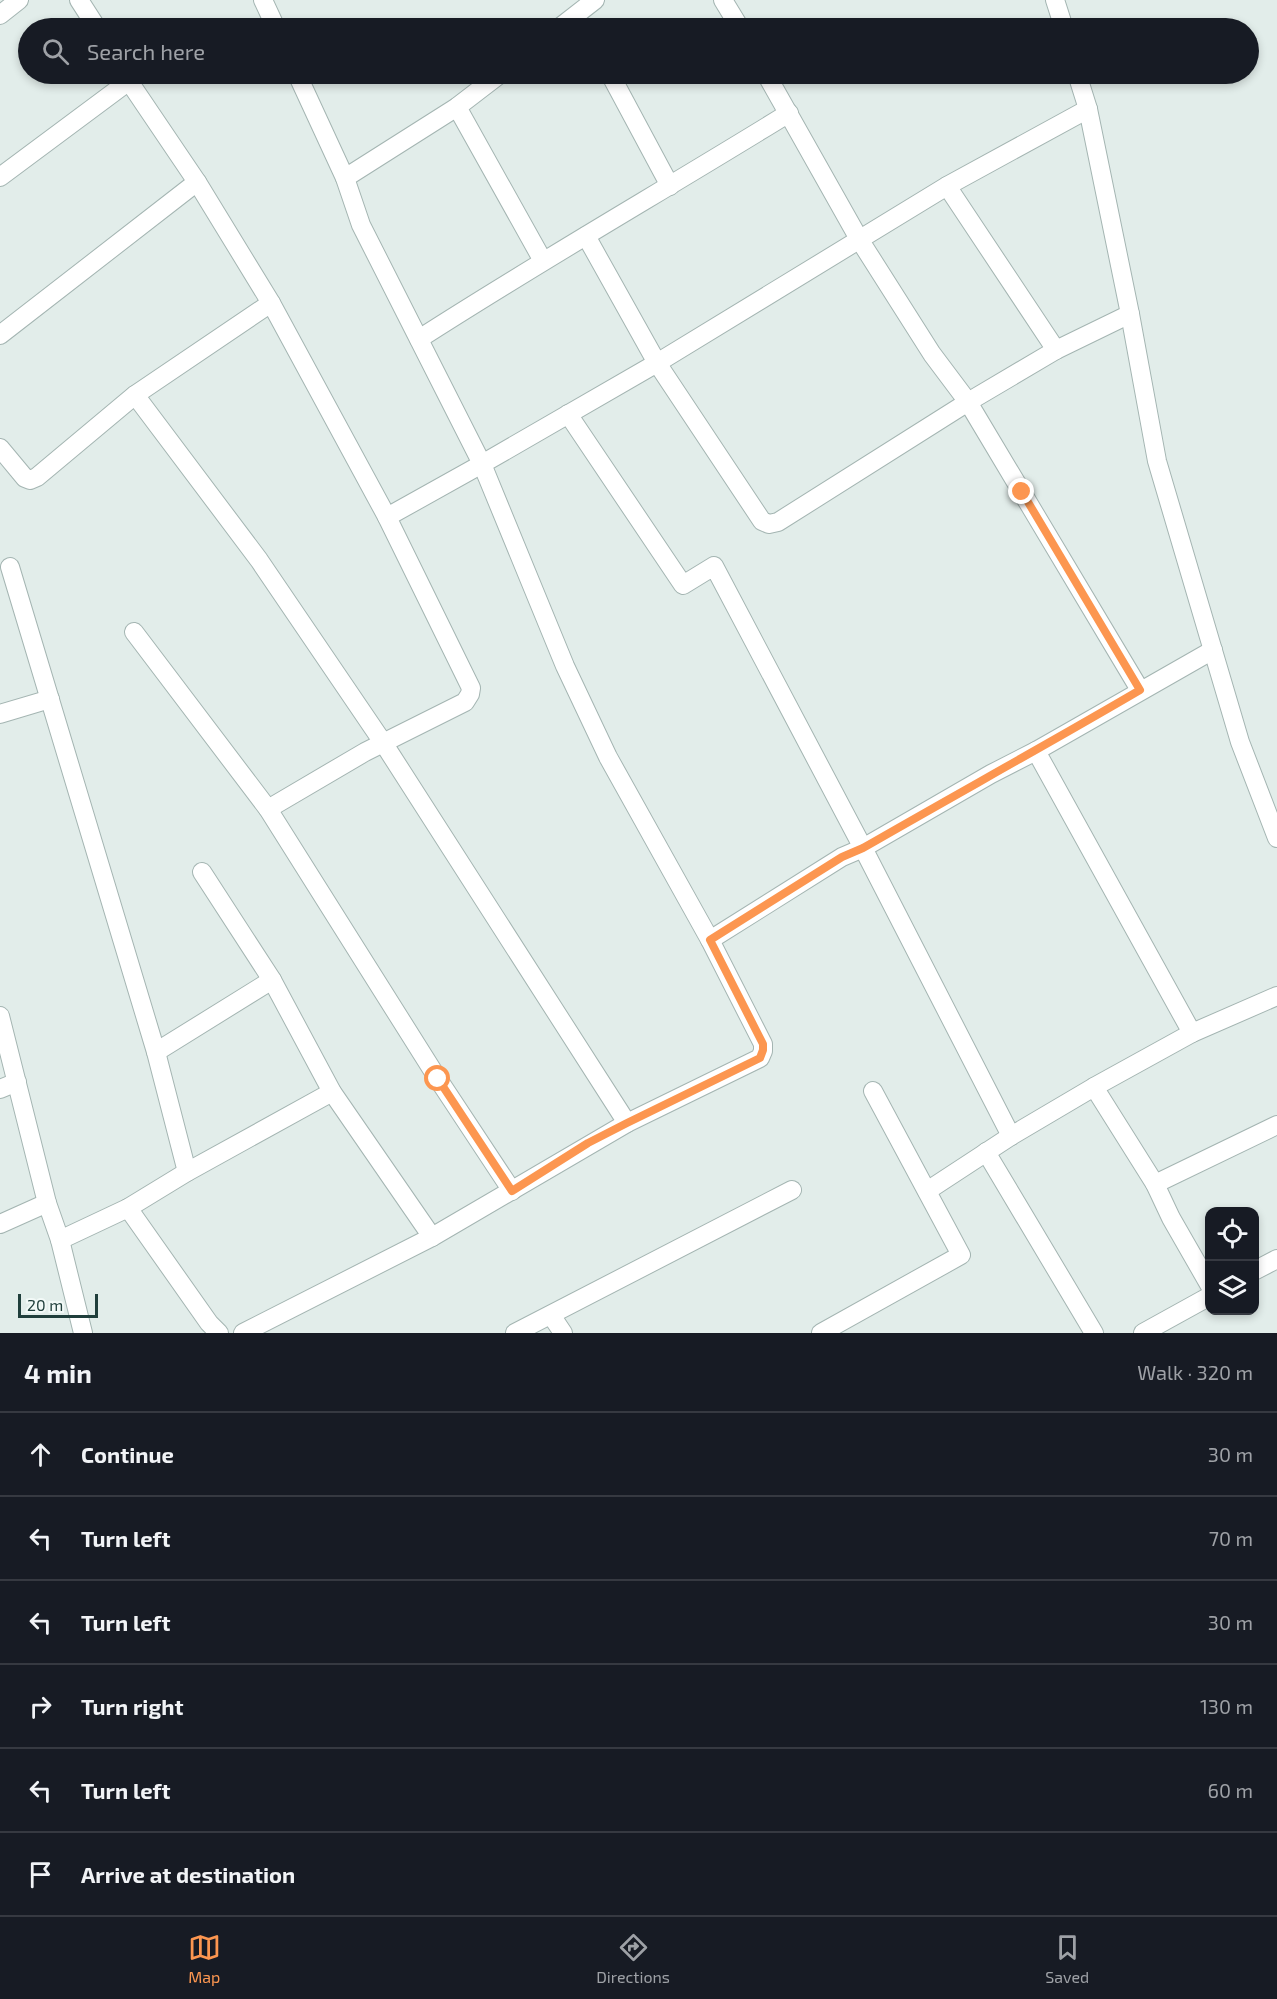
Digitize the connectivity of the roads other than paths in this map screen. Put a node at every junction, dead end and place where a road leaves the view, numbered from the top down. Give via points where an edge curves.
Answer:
1 (19, 0) edge
2 (79, 0) edge
3 (263, 0) edge
4 (595, 0) edge
5 (723, 0) edge
6 (1056, 0) edge
7 (0, 15) edge
8 (91, 18) edge
9 (271, 18) edge
10 (584, 18) edge
11 (734, 18) edge
12 (1061, 18) edge
13 (118, 84) edge
14 (132, 84) edge
15 (302, 84) edge
16 (487, 84) edge
17 (615, 84) edge
18 (772, 84) edge
19 (1080, 84) edge
20 (457, 107) junction
21 (1088, 109) junction
22 (789, 113) junction
23 (0, 177) edge
24 (345, 178) junction
25 (197, 182) junction
26 (670, 186) junction
27 (947, 186) junction
28 (586, 236) junction
29 (859, 239) junction
30 (543, 261) junction
31 (272, 303) junction
32 (1130, 314) junction
33 (0, 335) edge
34 (419, 339) junction
35 (1056, 350) junction
36 (657, 363) junction
37 (135, 395) junction
38 (968, 402) junction
39 (568, 414) junction
40 (0, 448) edge
41 (482, 465) junction
42 (387, 517) junction
43 (10, 567) dead end
44 (134, 632) dead end
45 (1212, 650) junction
46 (1140, 690) junction
47 (50, 699) junction
48 (0, 714) edge
49 (384, 744) junction
50 (1036, 751) junction
51 (268, 809) junction
52 (1277, 838) edge
53 (863, 848) junction
54 (202, 872) dead end
55 (710, 940) junction
56 (272, 980) junction
57 (1277, 996) edge
58 (0, 1016) edge
59 (1192, 1033) junction
60 (156, 1052) junction
61 (8, 1085) edge
62 (1094, 1087) junction
63 (332, 1092) junction
64 (873, 1092) dead end
65 (627, 1123) junction
66 (1277, 1125) edge
67 (1011, 1136) junction
68 (986, 1152) junction
69 (187, 1172) junction
70 (1155, 1184) junction
71 (792, 1190) dead end
72 (512, 1191) junction
73 (927, 1191) junction
74 (47, 1203) junction
75 (128, 1208) junction
76 (0, 1224) edge
77 (432, 1237) junction
78 (60, 1240) junction
79 (1277, 1258) edge
80 (1259, 1268) edge
81 (1205, 1279) edge
82 (1205, 1298) edge
83 (551, 1315) junction
84 (79, 1332) edge
85 (219, 1333) edge
86 (243, 1333) edge
87 (515, 1333) edge
88 (563, 1333) edge
89 (821, 1333) edge
90 (1094, 1333) edge
91 (1143, 1333) edge

1 - 7 street
2 - 8 street
3 - 9 street
4 - 10 street
5 - 11 street
6 - 12 street
13 - 23 street
14 - 25 street
15 - 24 street
16 - 20 street
17 - 26 street
18 - 22 street
19 - 21 street
20 - 24 street
20 - 30 street
21 - 27 street
21 - 32 street
22 - 26 street
22 - 29 street
24 - 34 street via 361,225
25 - 31 street
25 - 33 street
26 - 28 street
27 - 29 street
27 - 35 street
28 - 30 street
28 - 36 street
29 - 36 street
29 - 38 street via 932,354
30 - 34 street
31 - 37 street
31 - 42 street
32 - 35 street
32 - 45 street via 1157,461
34 - 41 street
35 - 38 street
36 - 38 street via 762,521 769,524
36 - 39 street
37 - 40 street via 30,480
37 - 49 street via 259,560
38 - 46 street
39 - 41 street
39 - 53 street via 683,585 714,566
41 - 42 street
41 - 55 street via 565,666 608,757
42 - 49 street via 471,688 465,702
43 - 47 street
44 - 51 street
45 - 46 street
45 - 52 street via 1239,741
46 - 50 street
47 - 48 street
47 - 60 street
49 - 51 street
49 - 65 street
50 - 53 street
50 - 59 street
51 - 72 street
53 - 55 street via 842,857
53 - 67 street
54 - 56 street
55 - 65 street via 763,1044 760,1058
56 - 60 street
56 - 63 street
57 - 59 street
58 - 61 street
59 - 62 street
60 - 69 street
61 - 74 street
62 - 67 street
62 - 70 street
63 - 69 street
63 - 77 street
64 - 73 street
65 - 72 street
66 - 70 street
67 - 68 street
68 - 73 street
68 - 90 street
69 - 75 street
70 - 81 street
71 - 83 street
72 - 77 street
73 - 89 street via 961,1255
74 - 76 street
74 - 78 street
75 - 78 street
75 - 85 street
77 - 86 street
78 - 84 street
79 - 80 street
82 - 91 street
83 - 87 street
83 - 88 street

